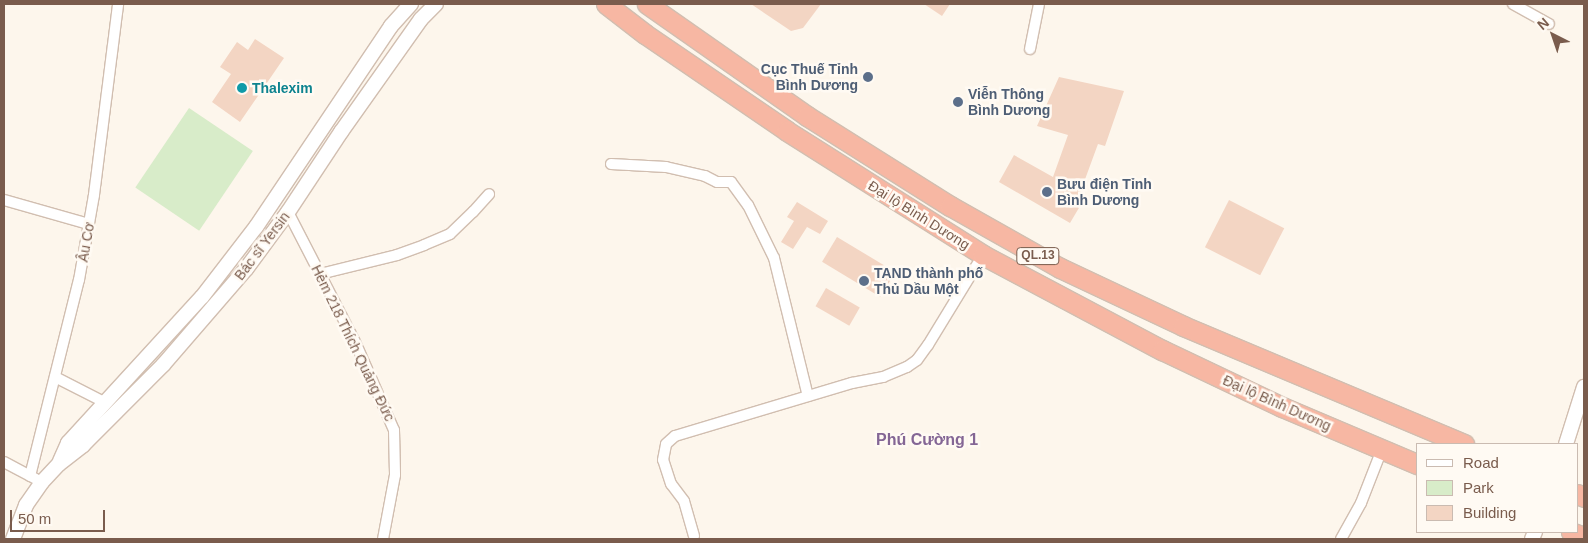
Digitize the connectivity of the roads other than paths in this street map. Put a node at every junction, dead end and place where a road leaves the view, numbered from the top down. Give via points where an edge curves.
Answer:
1 (118, 4) edge
2 (436, 4) edge
3 (606, 4) edge
4 (647, 4) edge
5 (1038, 4) edge
6 (1513, 4) edge
7 (406, 5) edge
8 (1549, 24) dead end
9 (1030, 49) dead end
10 (326, 123) junction
11 (340, 132) junction
12 (611, 164) dead end
13 (489, 194) dead end
14 (275, 199) junction
15 (4, 200) edge
16 (288, 212) junction
17 (89, 224) junction
18 (996, 233) junction
19 (983, 255) junction
20 (320, 274) junction
21 (202, 297) junction
22 (214, 308) junction
23 (151, 354) junction
24 (163, 365) junction
25 (55, 377) junction
26 (1584, 387) edge
27 (808, 396) junction
28 (106, 403) junction
29 (1462, 443) edge
30 (1566, 443) edge
31 (1382, 449) junction
32 (4, 462) edge
33 (59, 464) junction
34 (1416, 464) edge
35 (36, 479) junction
36 (694, 536) dead end
37 (13, 539) edge
38 (383, 539) edge
39 (1341, 539) edge

1 - 17 street, Âu Cơ
2 - 11 main road, Bác sĩ Yersin via 421,19
3 - 19 highway, Đại lộ Bình Dương / QL.13 via 787,131
4 - 18 highway, Đại lộ Bình Dương / QL.13 via 806,116
5 - 9 street
6 - 8 street
7 - 10 main road, Bác sĩ Yersin
10 - 11 main road
10 - 14 main road, Bác sĩ Yersin
11 - 16 main road, Bác sĩ Yersin
12 - 27 street via 666,166 718,182 731,182 748,206 774,258
13 - 20 street via 450,234 424,246
14 - 16 main road
14 - 21 main road, Bác sĩ Yersin
15 - 17 street
16 - 20 street, Hẻm 218 Thích Quảng Đức
16 - 22 main road, Bác sĩ Yersin
17 - 25 street, Âu Cơ
18 - 19 highway
18 - 29 highway, Đại lộ Bình Dương / QL.13 via 1060,268 1174,322
19 - 27 street via 917,360 883,377
19 - 31 highway, Đại lộ Bình Dương / QL.13 via 1162,350 1282,407
20 - 38 street, Hẻm 218 Thích Quảng Đức via 356,344 394,430 395,475
21 - 22 main road
21 - 23 main road, Bác sĩ Yersin
22 - 24 main road, Bác sĩ Yersin
23 - 24 main road
23 - 28 main road, Bác sĩ Yersin
24 - 33 main road, Bác sĩ Yersin via 83,445
25 - 28 street
25 - 35 street, Âu Cơ
26 - 30 main road
27 - 36 street via 686,431 666,444 663,460 671,484 684,501
28 - 33 main road, Bác sĩ Yersin via 68,443
31 - 34 highway, Đại lộ Bình Dương / QL.13
31 - 39 street via 1361,503
32 - 35 street
33 - 35 main road, Bác sĩ Yersin
35 - 37 main road, Bác sĩ Yersin

